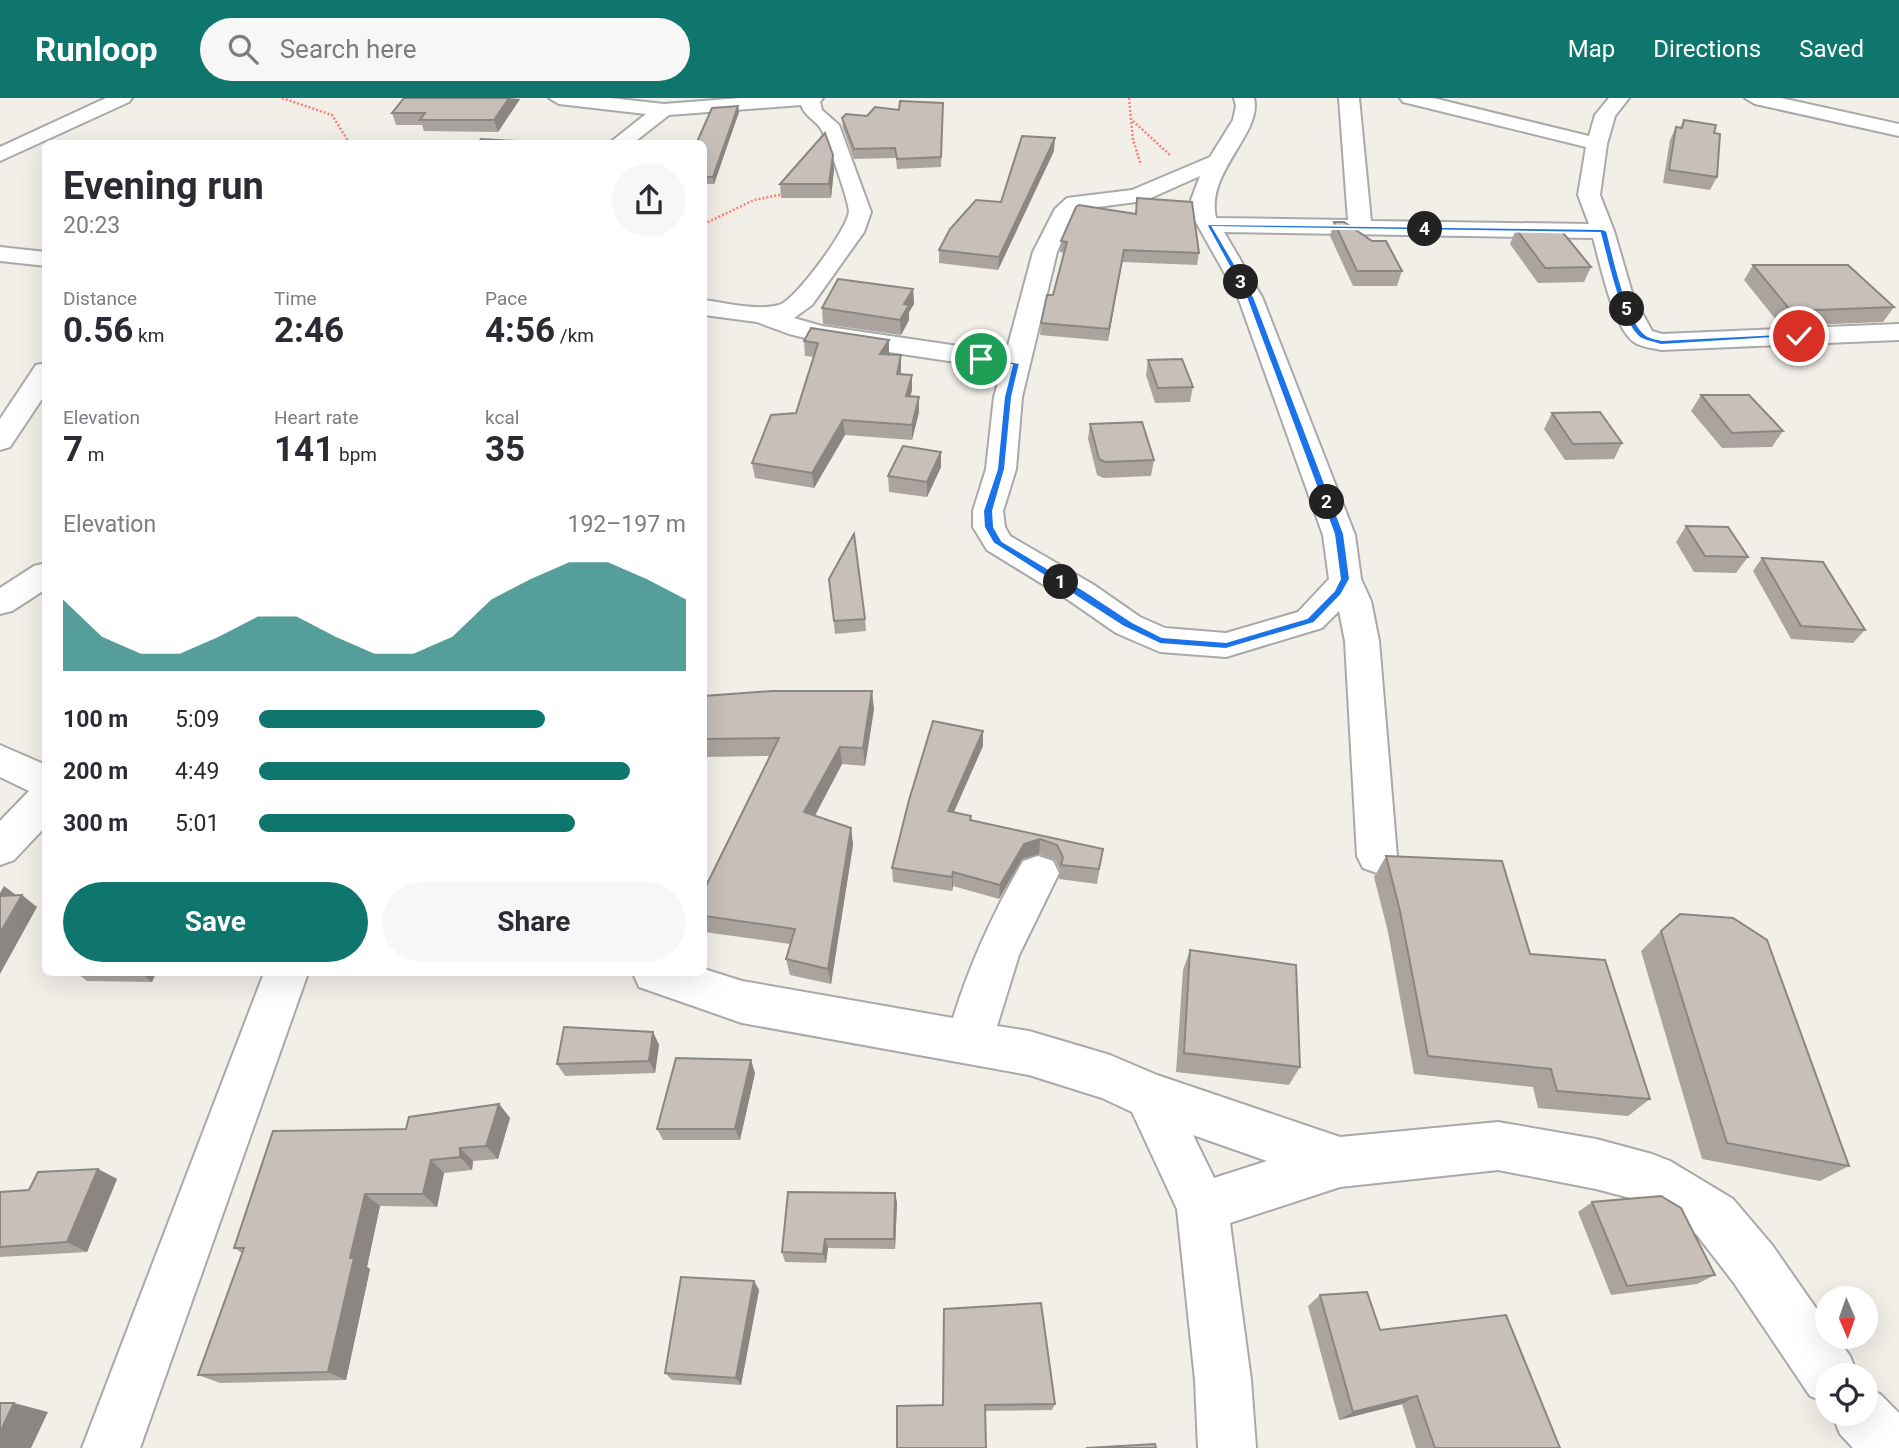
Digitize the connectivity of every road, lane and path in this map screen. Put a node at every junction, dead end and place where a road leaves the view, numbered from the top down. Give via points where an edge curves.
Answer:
1 (122, 98) edge
2 (282, 98) edge
3 (559, 98) edge
4 (811, 98) edge
5 (1129, 98) edge
6 (1244, 98) edge
7 (1349, 98) edge
8 (1410, 98) edge
9 (1619, 98) edge
10 (1755, 98) edge
11 (664, 110) junction
12 (1133, 121) junction
13 (1899, 130) edge
14 (348, 140) edge
15 (623, 140) edge
16 (1597, 144) junction
17 (0, 155) edge
18 (1218, 161) junction
19 (1191, 174) junction
20 (1153, 190) junction
21 (785, 194) edge
22 (707, 223) edge
23 (1208, 225) junction
24 (1360, 228) junction
25 (1603, 231) junction
26 (0, 254) edge
27 (42, 259) edge
28 (707, 308) edge
29 (761, 314) junction
30 (1899, 332) edge
31 (1016, 363) junction
32 (42, 378) edge
33 (0, 441) edge
34 (42, 577) edge
35 (1345, 579) junction
36 (0, 603) edge
37 (0, 760) edge
38 (42, 780) edge
39 (42, 803) edge
40 (0, 848) edge
41 (1377, 856) dead end
42 (1038, 873) dead end
43 (285, 976) edge
44 (664, 976) edge
45 (970, 1043) junction
46 (1149, 1096) junction
47 (1340, 1162) junction
48 (1202, 1207) junction
49 (1821, 1363) edge
50 (1872, 1426) edge
51 (111, 1448) edge
52 (1227, 1448) edge
53 (1893, 1448) edge

1 - 17 street
2 - 14 path via 332,115
3 - 11 street
4 - 11 street
4 - 29 street via 813,112 834,136 860,212 853,232 803,300 788,312
5 - 12 path
6 - 18 street via 1244,120
7 - 24 street
8 - 16 street
9 - 16 street via 1605,115
10 - 13 street
11 - 15 street
12 - 19 path
12 - 20 path via 1137,155
16 - 25 street via 1588,195
18 - 19 street
18 - 23 street via 1202,200
19 - 20 street
20 - 31 street via 1082,201 1063,214 1045,252
21 - 22 path via 754,200
23 - 24 street
23 - 35 street via 1250,297 1279,370 1339,534
24 - 25 street
25 - 30 street via 1621,296 1643,337 1661,342
26 - 27 street
28 - 29 street
29 - 31 street via 822,334
31 - 35 street via 1001,469 988,511 989,527 998,543 1128,625 1160,640 1226,645 1310,620
32 - 33 street
34 - 36 street
35 - 41 street via 1362,641
37 - 38 street
39 - 40 street
42 - 45 street via 1005,932 981,996
43 - 51 street
44 - 45 street via 742,1002
45 - 46 street via 1029,1054 1110,1078
46 - 47 street
46 - 48 street
47 - 48 street
47 - 49 street via 1499,1146 1652,1179 1715,1217
48 - 52 street
50 - 53 street

